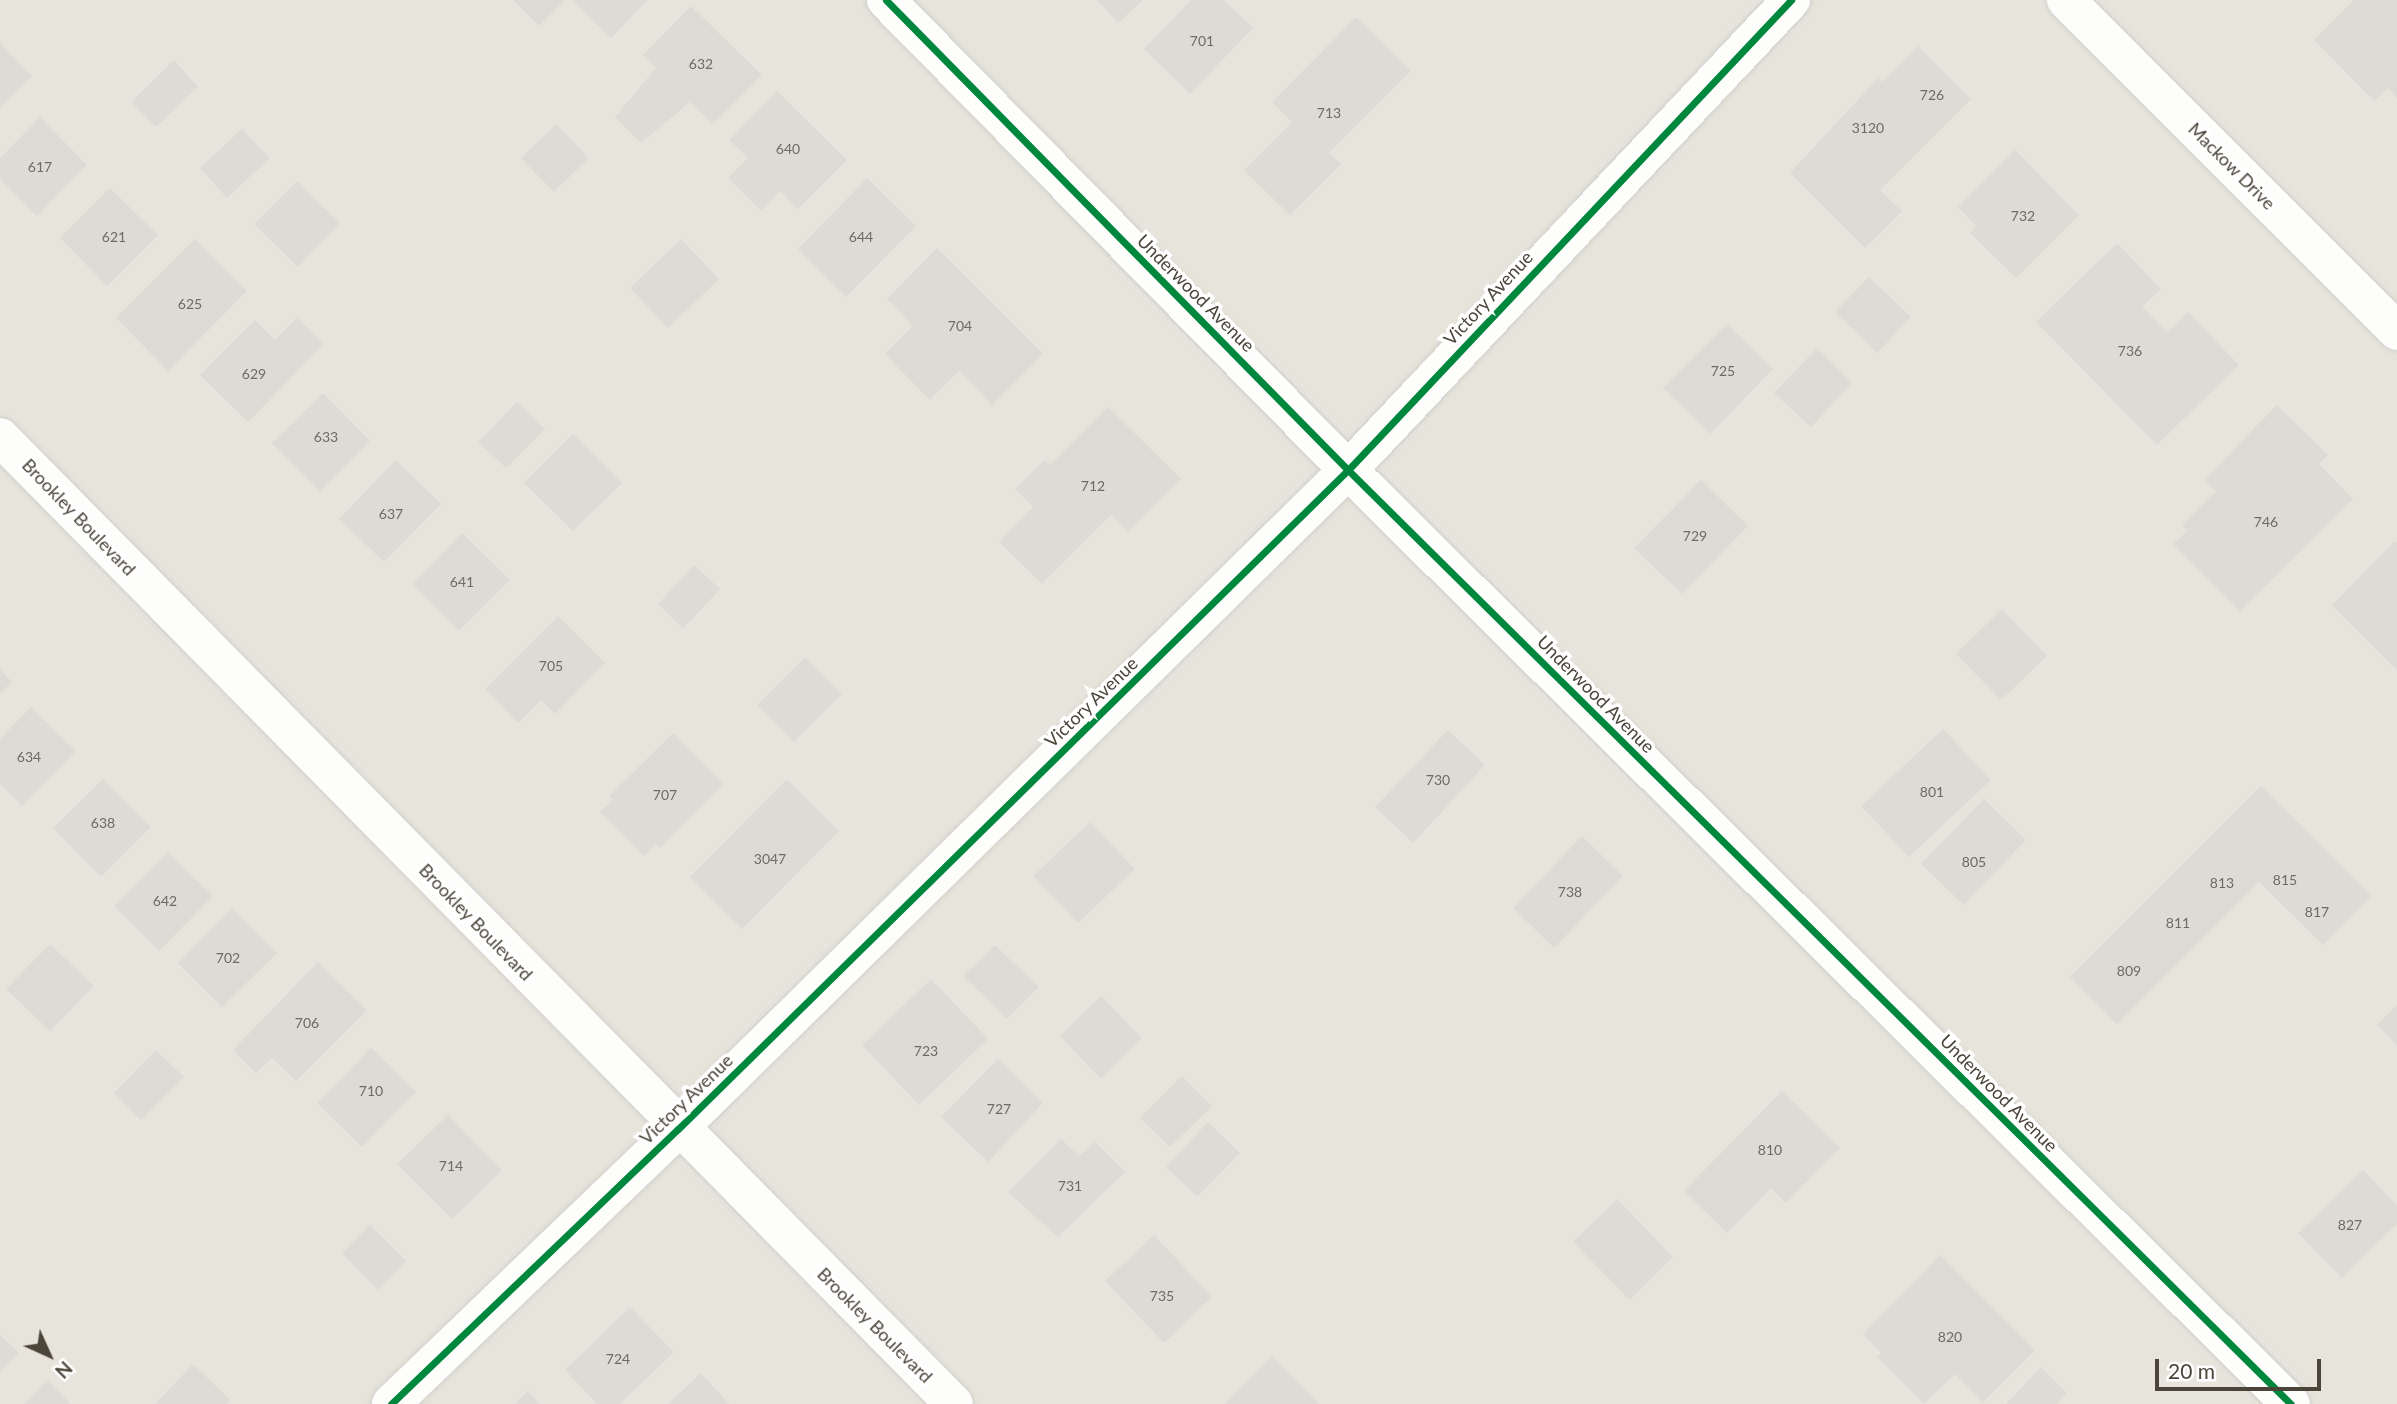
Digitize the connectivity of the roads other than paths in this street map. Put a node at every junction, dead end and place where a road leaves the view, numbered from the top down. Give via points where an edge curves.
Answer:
1 (886, 0) edge
2 (1791, 0) edge
3 (2066, 0) edge
4 (2397, 331) edge
5 (0, 437) edge
6 (1348, 470) junction
7 (678, 1129) junction
8 (391, 1404) edge
9 (954, 1404) edge
10 (2291, 1404) edge

1 - 6 street, Underwood Avenue
2 - 6 street, Victory Avenue
3 - 4 street, Mackow Drive
5 - 7 street, Brookley Boulevard
6 - 7 street, Victory Avenue
6 - 10 street, Underwood Avenue
7 - 8 street, Victory Avenue
7 - 9 street, Brookley Boulevard

